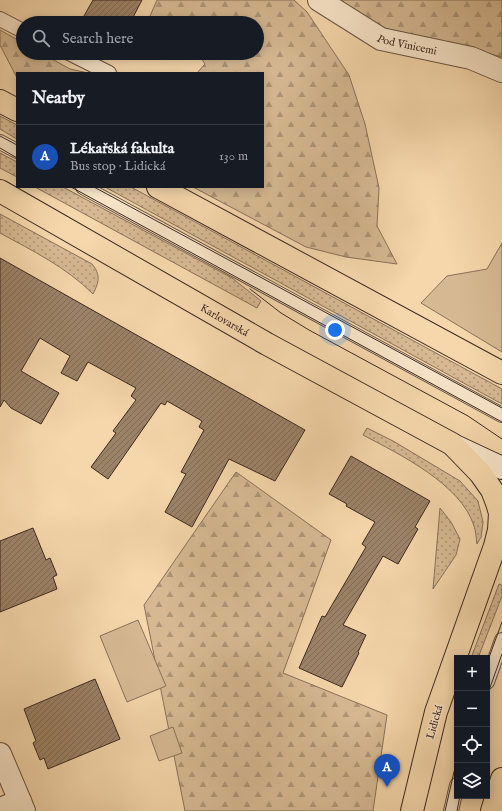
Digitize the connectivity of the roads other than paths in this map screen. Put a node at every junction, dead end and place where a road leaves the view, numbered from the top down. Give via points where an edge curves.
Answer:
1 (319, 0) edge
2 (0, 19) edge
3 (16, 27) edge
4 (82, 60) edge
5 (502, 71) edge
6 (107, 72) edge
7 (0, 101) edge
8 (16, 109) edge
9 (0, 142) edge
10 (16, 150) edge
11 (85, 188) edge
12 (160, 188) edge
13 (0, 191) edge
14 (502, 373) edge
15 (501, 415) edge
16 (452, 444) junction
17 (502, 468) edge
18 (502, 540) edge
19 (487, 566) junction
20 (502, 640) edge
21 (490, 674) edge
22 (0, 754) edge
23 (502, 779) edge
24 (454, 798) edge
25 (22, 806) edge
26 (0, 809) edge
27 (412, 811) edge
28 (451, 811) edge
29 (492, 811) edge

1 - 5 street, Pod Vinicemi via 381,39 471,58
2 - 3 lane
4 - 6 lane
7 - 8 main road
9 - 10 lane
11 - 15 lane
12 - 14 main road
13 - 16 main road, Karlovarská via 268,344
16 - 17 street, Karlovarská
16 - 19 main road, Karlovarská via 486,480 497,503 500,514 499,530
18 - 19 main road
19 - 27 main road, Lidická via 436,712
20 - 21 lane
22 - 25 street
23 - 29 main road
24 - 28 lane
25 - 26 street

